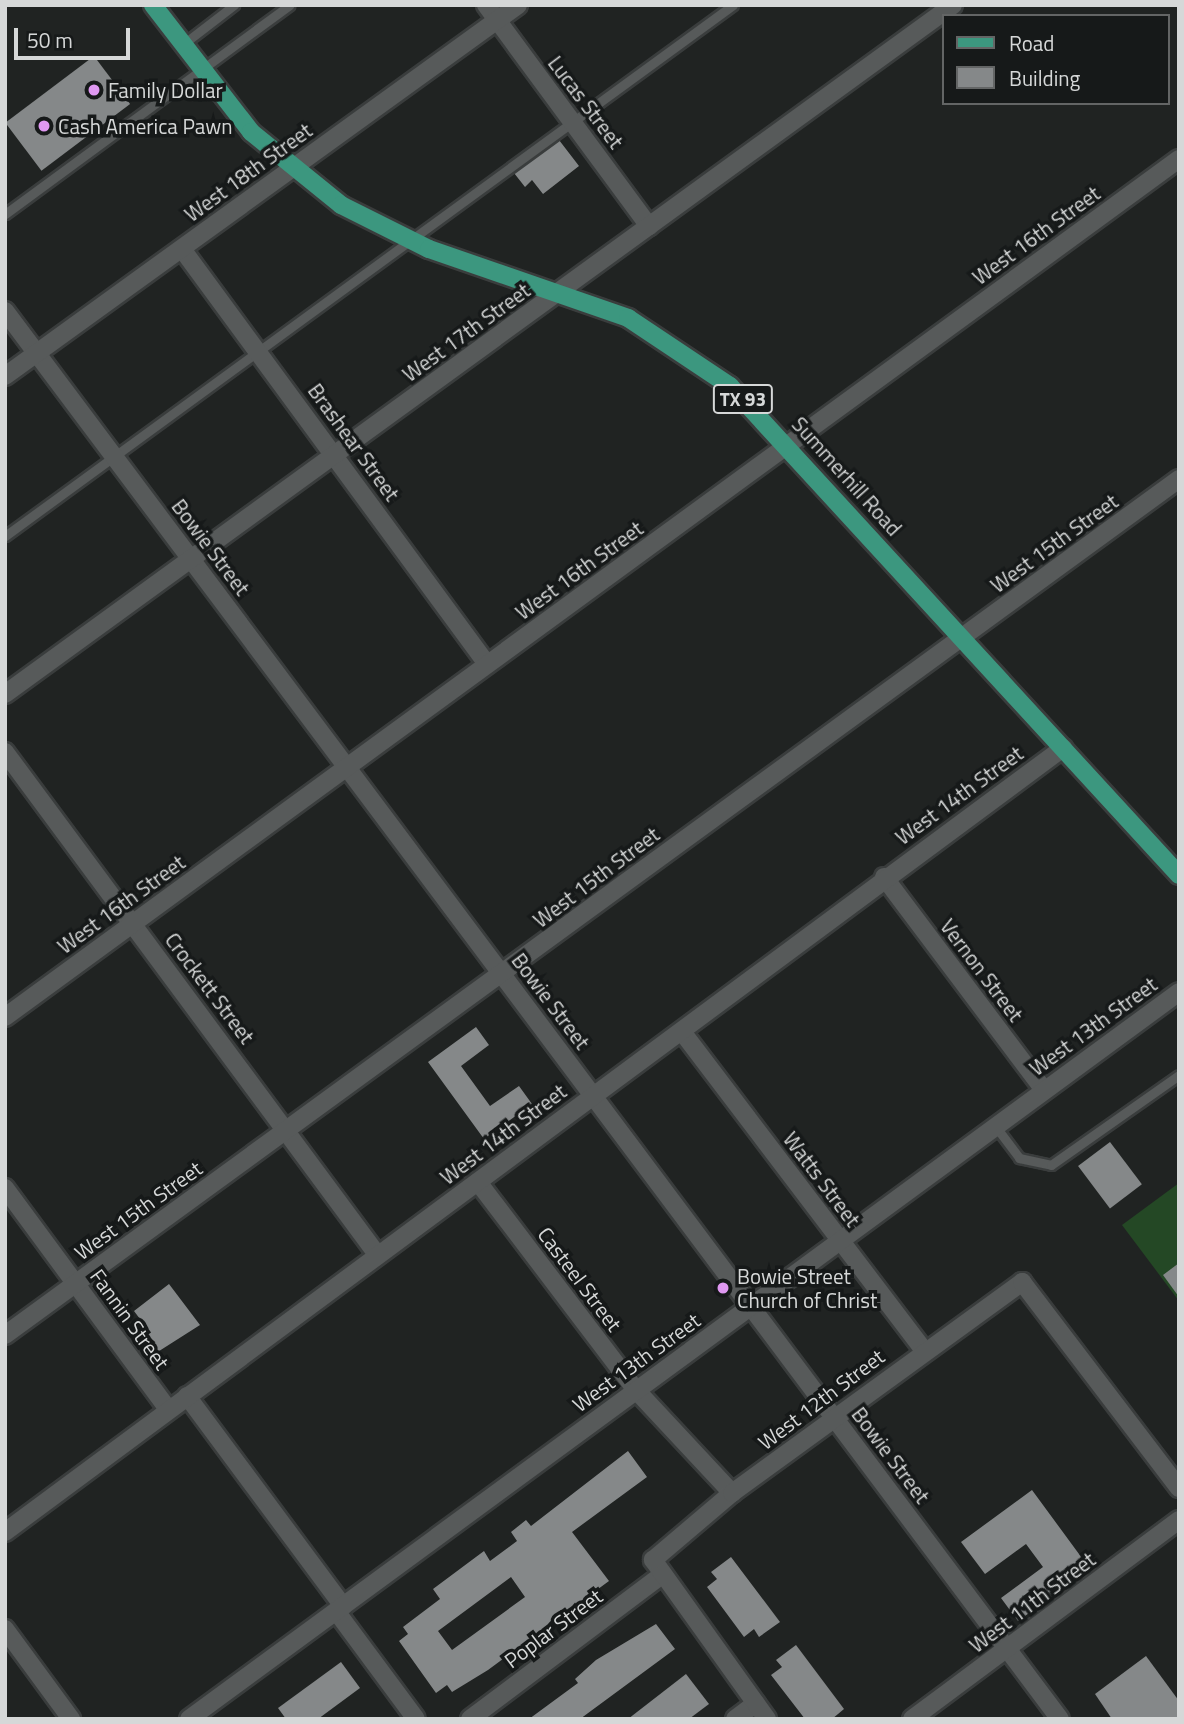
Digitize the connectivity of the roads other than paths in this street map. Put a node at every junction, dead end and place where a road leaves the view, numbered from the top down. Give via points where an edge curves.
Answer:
1 (153, 5) edge
2 (234, 5) edge
3 (289, 5) edge
4 (486, 5) edge
5 (519, 5) edge
6 (733, 5) edge
7 (953, 5) edge
8 (497, 21) junction
9 (182, 45) junction
10 (201, 71) junction
11 (572, 123) junction
12 (1179, 159) edge
13 (290, 169) junction
14 (5, 214) edge
15 (649, 226) junction
16 (409, 242) junction
17 (181, 249) junction
18 (561, 291) junction
19 (5, 311) edge
20 (259, 352) junction
21 (37, 353) junction
22 (5, 376) edge
23 (788, 445) junction
24 (335, 454) junction
25 (115, 457) junction
26 (1179, 479) edge
27 (5, 537) edge
28 (191, 559) junction
29 (963, 638) junction
30 (487, 664) junction
31 (5, 694) edge
32 (1063, 748) junction
33 (5, 752) edge
34 (347, 767) junction
35 (1179, 875) edge
36 (884, 877) junction
37 (134, 922) junction
38 (503, 975) junction
39 (1179, 992) edge
40 (5, 1017) edge
41 (683, 1033) junction
42 (1179, 1075) edge
43 (1044, 1090) junction
44 (593, 1095) junction
45 (996, 1127) junction
46 (288, 1130) junction
47 (478, 1182) junction
48 (5, 1188) edge
49 (840, 1241) junction
50 (376, 1253) junction
51 (76, 1283) junction
52 (751, 1306) junction
53 (5, 1335) edge
54 (924, 1351) junction
55 (636, 1390) junction
56 (187, 1396) junction
57 (168, 1409) junction
58 (835, 1418) junction
59 (1179, 1488) edge
60 (732, 1493) junction
61 (1179, 1520) edge
62 (5, 1532) edge
63 (658, 1567) junction
64 (339, 1608) junction
65 (5, 1629) edge
66 (1008, 1649) junction
67 (756, 1703) junction
68 (71, 1719) edge
69 (189, 1719) edge
70 (416, 1719) edge
71 (470, 1719) edge
72 (735, 1719) edge
73 (767, 1719) edge
74 (912, 1719) edge
75 (1060, 1719) edge

1 - 9 main road, Summerhill Road / TX 93
2 - 9 lane
3 - 10 lane
4 - 8 street, Lucas Street
5 - 8 street, West 18th Street
6 - 11 lane
7 - 15 street, West 17th Street
8 - 11 street, Lucas Street
8 - 13 street, West 18th Street
9 - 10 main road, Summerhill Road / TX 93
10 - 13 main road, Summerhill Road / TX 93
10 - 14 lane
11 - 15 street, Lucas Street
11 - 16 lane
12 - 23 street, West 16th Street
13 - 16 main road, Summerhill Road / TX 93 via 362,219
13 - 17 street, West 18th Street
15 - 18 street, West 17th Street
16 - 18 main road, Summerhill Road / TX 93
16 - 20 lane
17 - 20 street, Brashear Street
17 - 21 street, West 18th Street
18 - 23 main road, Summerhill Road / TX 93 via 628,318 690,355
18 - 24 street, West 17th Street
19 - 21 street, Bowie Street
20 - 24 street, Brashear Street
20 - 25 lane
21 - 22 street, West 18th Street
21 - 25 street, Bowie Street
23 - 29 main road, Summerhill Road / TX 93
23 - 30 street, West 16th Street
24 - 28 street, West 17th Street
24 - 30 street, Brashear Street
25 - 27 lane
25 - 28 street, Bowie Street
26 - 29 street, West 15th Street
28 - 31 street, West 17th Street
28 - 34 street, Bowie Street
29 - 32 main road, Summerhill Road / TX 93
29 - 38 street, West 15th Street
30 - 34 street, West 16th Street
32 - 35 main road, Summerhill Road / TX 93
32 - 36 street, West 14th Street
33 - 37 street, Crockett Street
34 - 37 street, West 16th Street
34 - 38 street, Bowie Street
36 - 41 street, West 14th Street
36 - 43 street, Vernon Street
37 - 40 street, West 16th Street
37 - 46 street, Crockett Street
38 - 44 street, Bowie Street
38 - 46 street, West 15th Street
39 - 43 street, West 13th Street
41 - 44 street, West 14th Street
41 - 49 street, Watts Street
42 - 45 lane via 1051,1166 1019,1158
43 - 45 street, West 13th Street
44 - 47 street, West 14th Street
44 - 52 street, Bowie Street
45 - 49 street, West 13th Street
46 - 50 street, Crockett Street
46 - 51 street, West 15th Street
47 - 50 street, West 14th Street
47 - 55 street, Casteel Street
48 - 51 street, Fannin Street
49 - 52 street, West 13th Street
49 - 54 street, Watts Street
50 - 56 street, West 14th Street
51 - 53 street, West 15th Street
51 - 57 street, Fannin Street
52 - 55 street, West 13th Street
52 - 58 street, Bowie Street
54 - 58 street, West 12th Street
54 - 59 street, West 12th Street via 1022,1282
55 - 60 street, Casteel Street
55 - 64 street, West 13th Street
56 - 57 street, West 14th Street
56 - 64 street
57 - 62 street, West 14th Street
58 - 60 street, West 12th Street
58 - 66 street, Bowie Street
60 - 63 street, West 12th Street
61 - 66 street, West 11th Street
63 - 67 street
63 - 71 street, Poplar Street
64 - 69 street, West 13th Street
64 - 70 street
65 - 68 street
66 - 74 street, West 11th Street
66 - 75 street, Bowie Street
67 - 72 street
67 - 73 street

